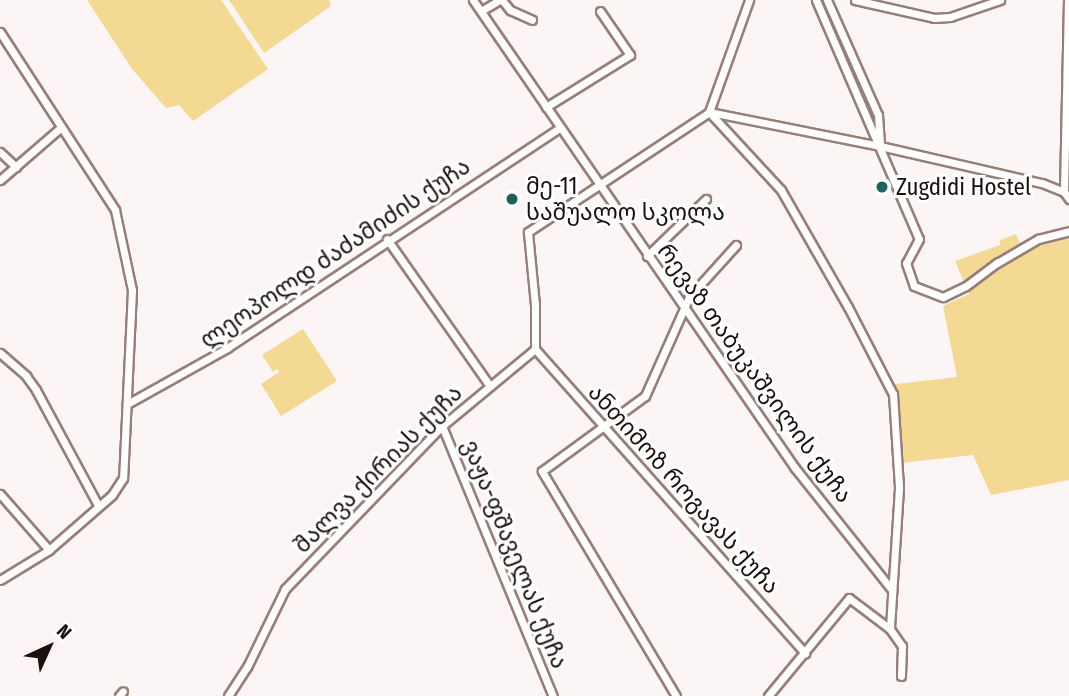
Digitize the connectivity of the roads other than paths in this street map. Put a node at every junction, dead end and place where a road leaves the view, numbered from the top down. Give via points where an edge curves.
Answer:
1 (473, 0) edge
2 (500, 0) edge
3 (749, 0) edge
4 (816, 0) edge
5 (827, 0) edge
6 (855, 0) edge
7 (1000, 0) edge
8 (1068, 0) edge
9 (600, 10) dead end
10 (481, 11) junction
11 (533, 20) dead end
12 (0, 32) edge
13 (546, 107) junction
14 (709, 112) junction
15 (60, 128) junction
16 (560, 128) junction
17 (880, 146) junction
18 (0, 152) edge
19 (16, 167) junction
20 (0, 180) edge
21 (599, 186) junction
22 (1064, 192) junction
23 (706, 199) dead end
24 (1069, 199) edge
25 (1069, 231) edge
26 (387, 239) junction
27 (736, 245) dead end
28 (647, 256) junction
29 (683, 307) junction
30 (535, 349) junction
31 (0, 353) edge
32 (490, 386) junction
33 (127, 404) junction
34 (442, 426) junction
35 (603, 428) junction
36 (0, 495) edge
37 (98, 505) junction
38 (49, 550) junction
39 (0, 580) edge
40 (892, 590) junction
41 (890, 629) junction
42 (805, 653) junction
43 (901, 676) dead end
44 (228, 696) edge
45 (553, 696) edge
46 (676, 696) edge
47 (768, 696) edge

1 - 10 street, რევაზ თაბუკაშვილის ქუჩა
2 - 10 street
2 - 11 street
3 - 14 street
4 - 17 street
5 - 17 street via 878,116
6 - 7 street via 950,18
8 - 22 street
9 - 13 street via 630,55
10 - 13 street, რევაზ თაბუკაშვილის ქუჩა
12 - 15 street
13 - 16 street, რევაზ თაბუკაშვილის ქუჩა
14 - 17 street
14 - 21 street
14 - 40 street via 780,190 893,394 899,488
15 - 19 street
15 - 33 street via 115,210 132,290
16 - 21 street, რევაზ თაბუკაშვილის ქუჩა
16 - 26 street, ლეოპოლდ ძაძამიძის ქუჩა
17 - 22 street
17 - 25 street via 919,239 906,263 914,286 943,297 1038,239
18 - 19 street
19 - 20 street
21 - 28 street, რევაზ თაბუკაშვილის ქუჩა
21 - 30 street via 528,232
22 - 24 street
23 - 28 street
26 - 32 street
26 - 33 street, ლეოპოლდ ძაძამიძის ქუჩა via 227,348
27 - 29 street
28 - 29 street, რევაზ თაბუკაშვილის ქუჩა
29 - 35 street via 645,396
29 - 40 street, რევაზ თაბუკაშვილის ქუჩა via 795,468
30 - 32 street, შალვა ქირიას ქუჩა
30 - 35 street, ანთიმოზ როგავას ქუჩა
31 - 37 street via 36,390
32 - 34 street, შალვა ქირიას ქუჩა
33 - 37 street via 123,478
34 - 44 street, შალვა ქირიას ქუჩა via 285,589
34 - 45 street, ვაჟა-ფშაველას ქუჩა
35 - 42 street, ანთიმოზ როგავას ქუჩა
35 - 46 street via 542,471
36 - 38 street
37 - 38 street
38 - 39 street
40 - 41 street
41 - 42 street via 849,598
41 - 43 street via 902,646
42 - 47 street

